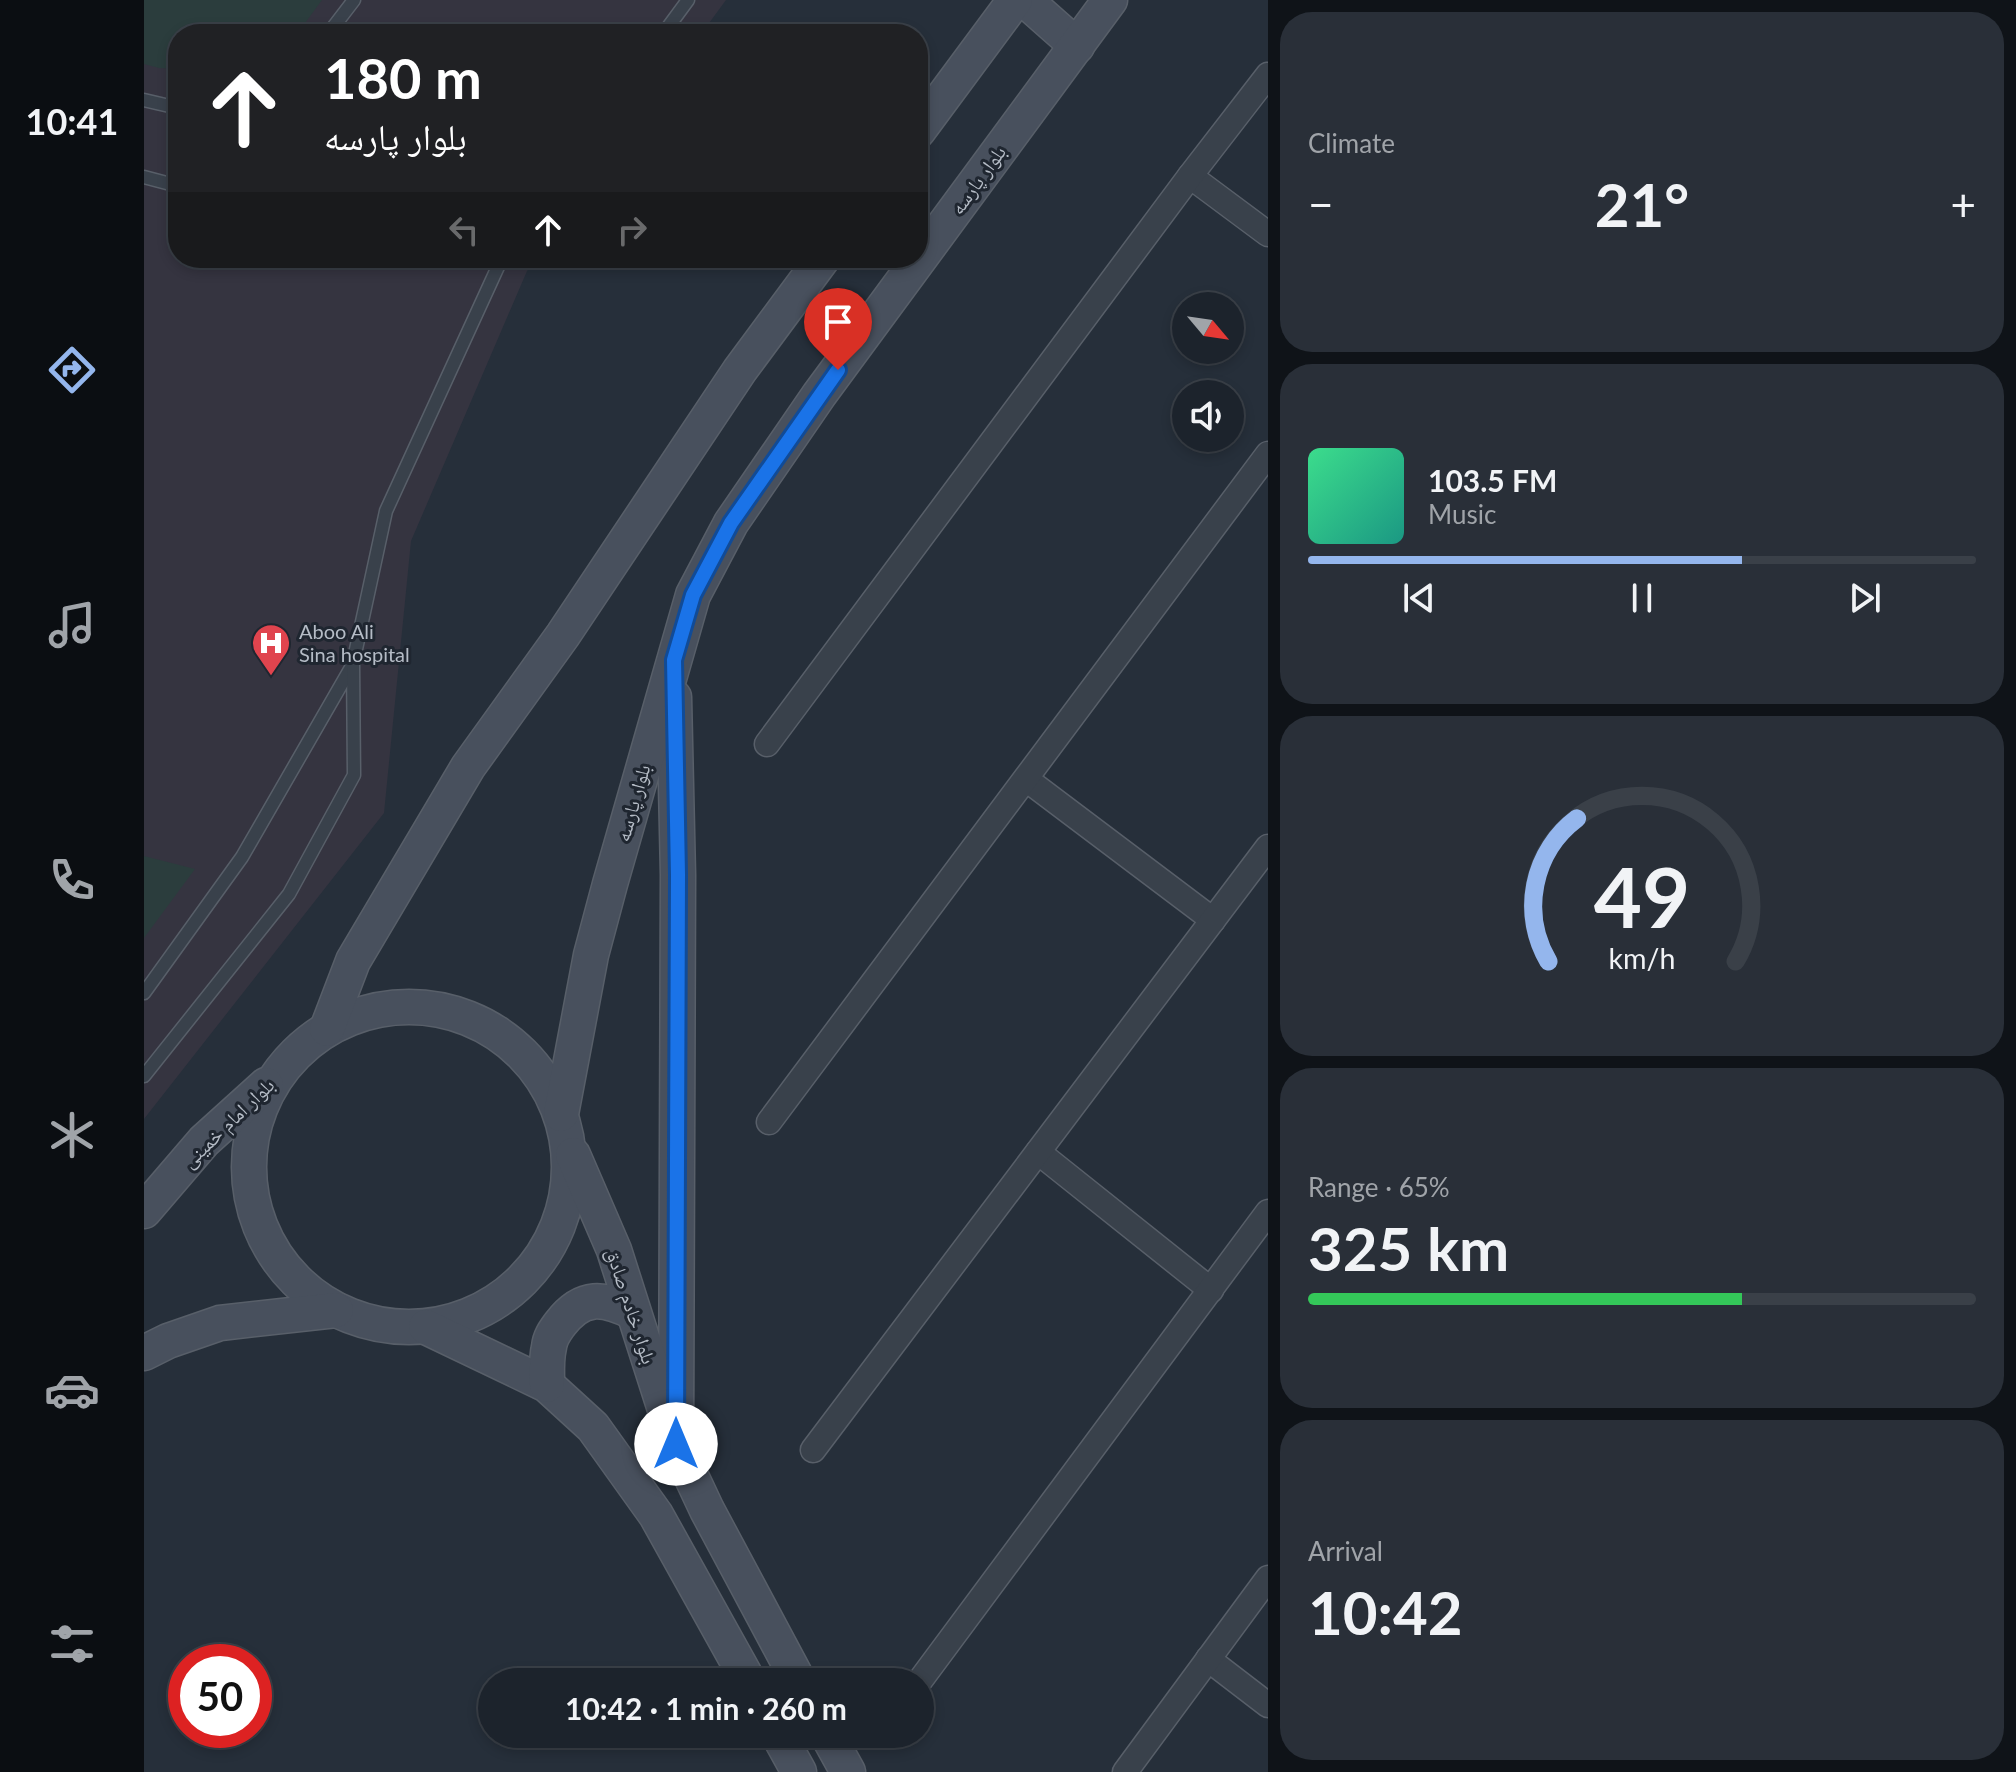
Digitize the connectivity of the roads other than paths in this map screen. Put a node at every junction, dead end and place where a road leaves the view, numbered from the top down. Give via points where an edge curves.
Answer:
1 (354, 0) edge
2 (688, 0) edge
3 (1015, 0) edge
4 (1025, 0) edge
5 (1110, 0) edge
6 (336, 24) edge
7 (670, 24) edge
8 (1077, 46) junction
9 (1268, 75) edge
10 (144, 100) edge
11 (168, 106) edge
12 (928, 117) edge
13 (1190, 176) junction
14 (144, 177) edge
15 (168, 183) edge
16 (1268, 234) edge
17 (928, 248) edge
18 (497, 268) edge
19 (816, 268) edge
20 (913, 268) edge
21 (1268, 454) edge
22 (674, 660) junction
23 (353, 663) junction
24 (767, 744) dead end
25 (1026, 779) junction
26 (1268, 847) edge
27 (1213, 920) junction
28 (144, 993) edge
29 (327, 1029) junction
30 (281, 1071) junction
31 (144, 1076) edge
32 (769, 1122) dead end
33 (565, 1130) junction
34 (1038, 1152) junction
35 (144, 1211) edge
36 (1268, 1212) edge
37 (1211, 1290) junction
38 (336, 1310) junction
39 (633, 1312) junction
40 (426, 1327) junction
41 (144, 1353) edge
42 (547, 1385) junction
43 (676, 1444) junction
44 (813, 1450) dead end
45 (1268, 1578) edge
46 (1208, 1659) junction
47 (741, 1668) edge
48 (792, 1668) edge
49 (929, 1668) edge
50 (1268, 1705) edge
51 (786, 1748) edge
52 (835, 1748) edge
53 (799, 1772) edge
54 (848, 1772) edge
55 (1125, 1772) edge

1 - 6 lane
2 - 7 lane
3 - 12 main road
4 - 8 main road
5 - 8 main road, بلوار پارسه
8 - 17 main road, بلوار پارسه
9 - 13 street
10 - 11 lane
13 - 16 street
13 - 24 street
14 - 15 lane
18 - 23 lane via 386,511
19 - 29 main road via 468,767 353,961
20 - 22 main road, بلوار پارسه via 731,523 693,595
21 - 25 street
22 - 33 main road, بلوار پارسه via 591,955
22 - 43 main road
23 - 28 lane via 242,857
23 - 31 lane via 354,775 289,894
25 - 27 street
25 - 32 street
26 - 27 street
27 - 34 street
29 - 30 main road
29 - 33 main road, بلوار خادم صادق via 385,1008 416,1006 477,1021 529,1059 548,1085
30 - 35 main road, بلوار امام خمینی via 204,1141
30 - 38 main road via 254,1126 250,1188 270,1247 288,1272
33 - 39 main road, بلوار خادم صادق
33 - 40 main road, بلوار پارسه via 570,1177 564,1209 535,1266 487,1308
34 - 37 street
34 - 44 street
36 - 37 street
37 - 49 street
38 - 40 main road via 364,1322
38 - 41 main road via 220,1323
39 - 42 main road via 611,1302 588,1301 569,1312 548,1348
39 - 43 main road, بلوار خادم صادق
40 - 42 main road
42 - 47 main road via 593,1427 623,1466
43 - 48 main road, بلوار خادم صادق
45 - 46 street
46 - 50 street
46 - 55 street
51 - 53 main road
52 - 54 main road

